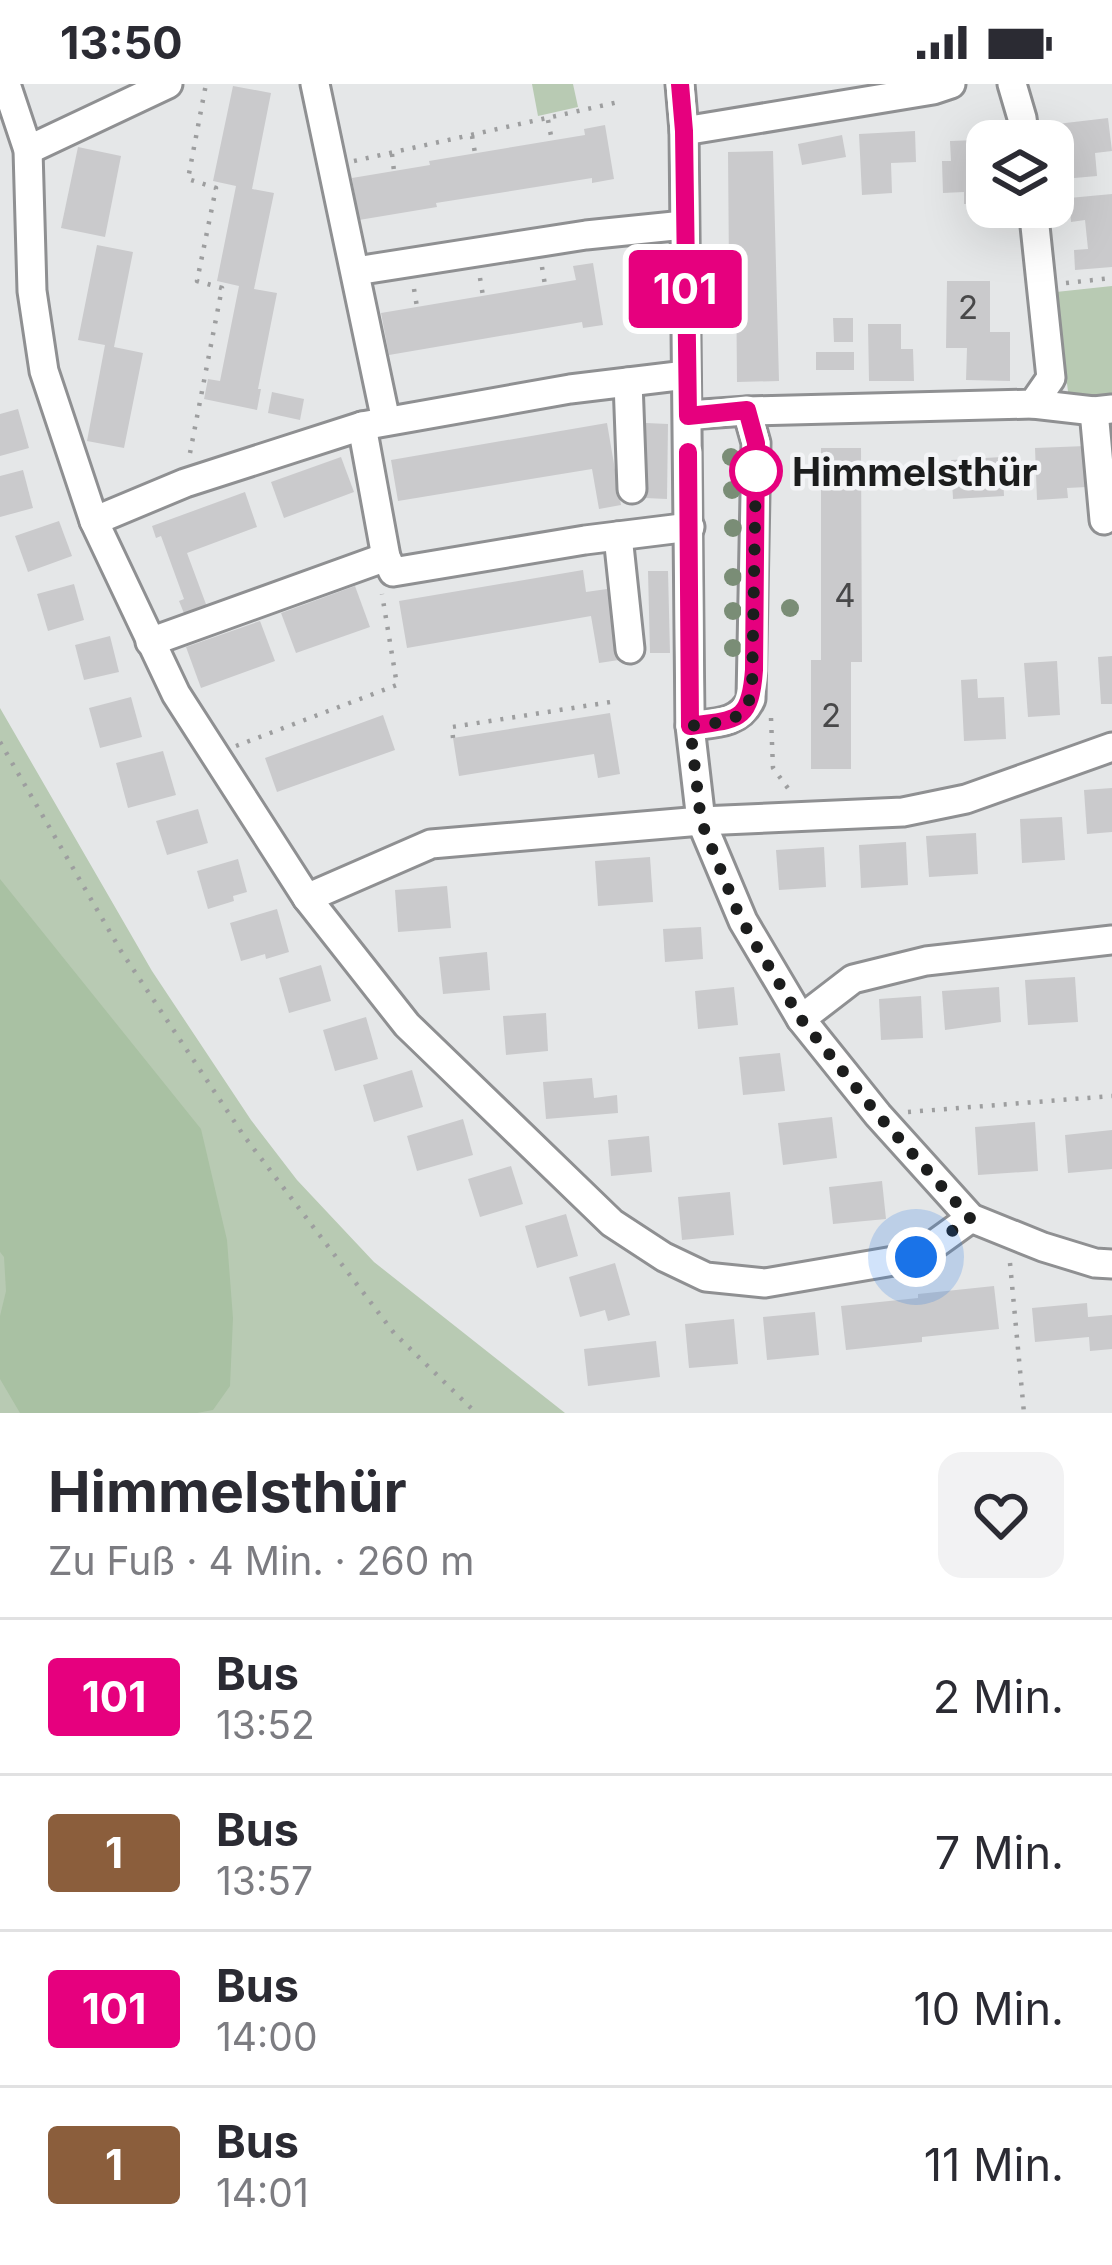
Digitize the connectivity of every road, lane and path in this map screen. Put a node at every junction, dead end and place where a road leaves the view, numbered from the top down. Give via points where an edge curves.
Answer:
1 (6, 84) edge
2 (168, 84) edge
3 (206, 84) edge
4 (315, 84) edge
5 (680, 84) edge
6 (950, 84) edge
7 (1012, 84) edge
8 (623, 101) dead end
9 (548, 120) junction
10 (1022, 120) edge
11 (684, 131) junction
12 (472, 136) junction
13 (552, 140) dead end
14 (28, 150) junction
15 (475, 153) dead end
16 (392, 154) junction
17 (333, 165) junction
18 (394, 171) dead end
19 (684, 225) junction
20 (1035, 228) edge
21 (356, 271) junction
22 (1112, 278) edge
23 (1042, 285) junction
24 (686, 375) junction
25 (628, 382) junction
26 (1033, 404) junction
27 (747, 410) junction
28 (1103, 410) edge
29 (688, 416) junction
30 (374, 423) junction
31 (185, 483) junction
32 (632, 489) dead end
33 (1104, 520) dead end
34 (94, 521) junction
35 (690, 527) junction
36 (618, 536) junction
37 (389, 565) junction
38 (150, 642) junction
39 (630, 649) dead end
40 (617, 701) dead end
41 (771, 707) dead end
42 (551, 712) junction
43 (490, 721) junction
44 (552, 722) dead end
45 (690, 726) junction
46 (492, 732) dead end
47 (453, 738) dead end
48 (0, 742) edge
49 (1112, 747) edge
50 (214, 754) junction
51 (814, 817) junction
52 (701, 821) junction
53 (307, 898) junction
54 (1112, 940) edge
55 (801, 1019) junction
56 (1112, 1096) edge
57 (878, 1115) junction
58 (970, 1218) junction
59 (1007, 1231) junction
60 (1112, 1264) edge
61 (476, 1413) edge
62 (1024, 1413) edge

1 - 14 street
2 - 14 street
3 - 31 path via 188,178 216,188 197,281 222,288
4 - 17 street
5 - 11 street
6 - 11 street
7 - 10 street
8 - 9 path
9 - 12 path
9 - 13 path
11 - 19 street
12 - 15 path
12 - 16 path
14 - 34 street via 32,291 44,371
16 - 17 path
16 - 18 path
17 - 21 street
19 - 21 street
19 - 24 street
20 - 23 street
21 - 30 street
22 - 23 path
23 - 26 street via 1051,378
24 - 25 street
24 - 29 street
25 - 30 street
25 - 32 street
26 - 27 street
26 - 28 street
27 - 29 street
27 - 45 street via 756,443 751,698 736,718
28 - 33 street
29 - 35 street
30 - 31 street
30 - 37 street
31 - 34 street
34 - 38 street
35 - 36 street
35 - 45 street
36 - 37 street
36 - 39 street
37 - 38 street
37 - 50 path via 382,594 397,686
38 - 50 street
40 - 42 path
41 - 51 path via 773,768
42 - 43 path
42 - 44 path
43 - 46 path
43 - 47 path via 452,727
45 - 52 street
48 - 61 path via 121,951 244,1136 394,1334
49 - 51 street via 966,799
50 - 53 street
51 - 52 street
52 - 53 street via 430,844
52 - 55 street via 742,922
53 - 58 street via 407,1025 612,1223 664,1257 706,1276 765,1283 916,1257
54 - 55 street via 926,961 853,979
55 - 57 street
56 - 57 path
57 - 58 street
58 - 59 street
59 - 60 street
59 - 62 path

